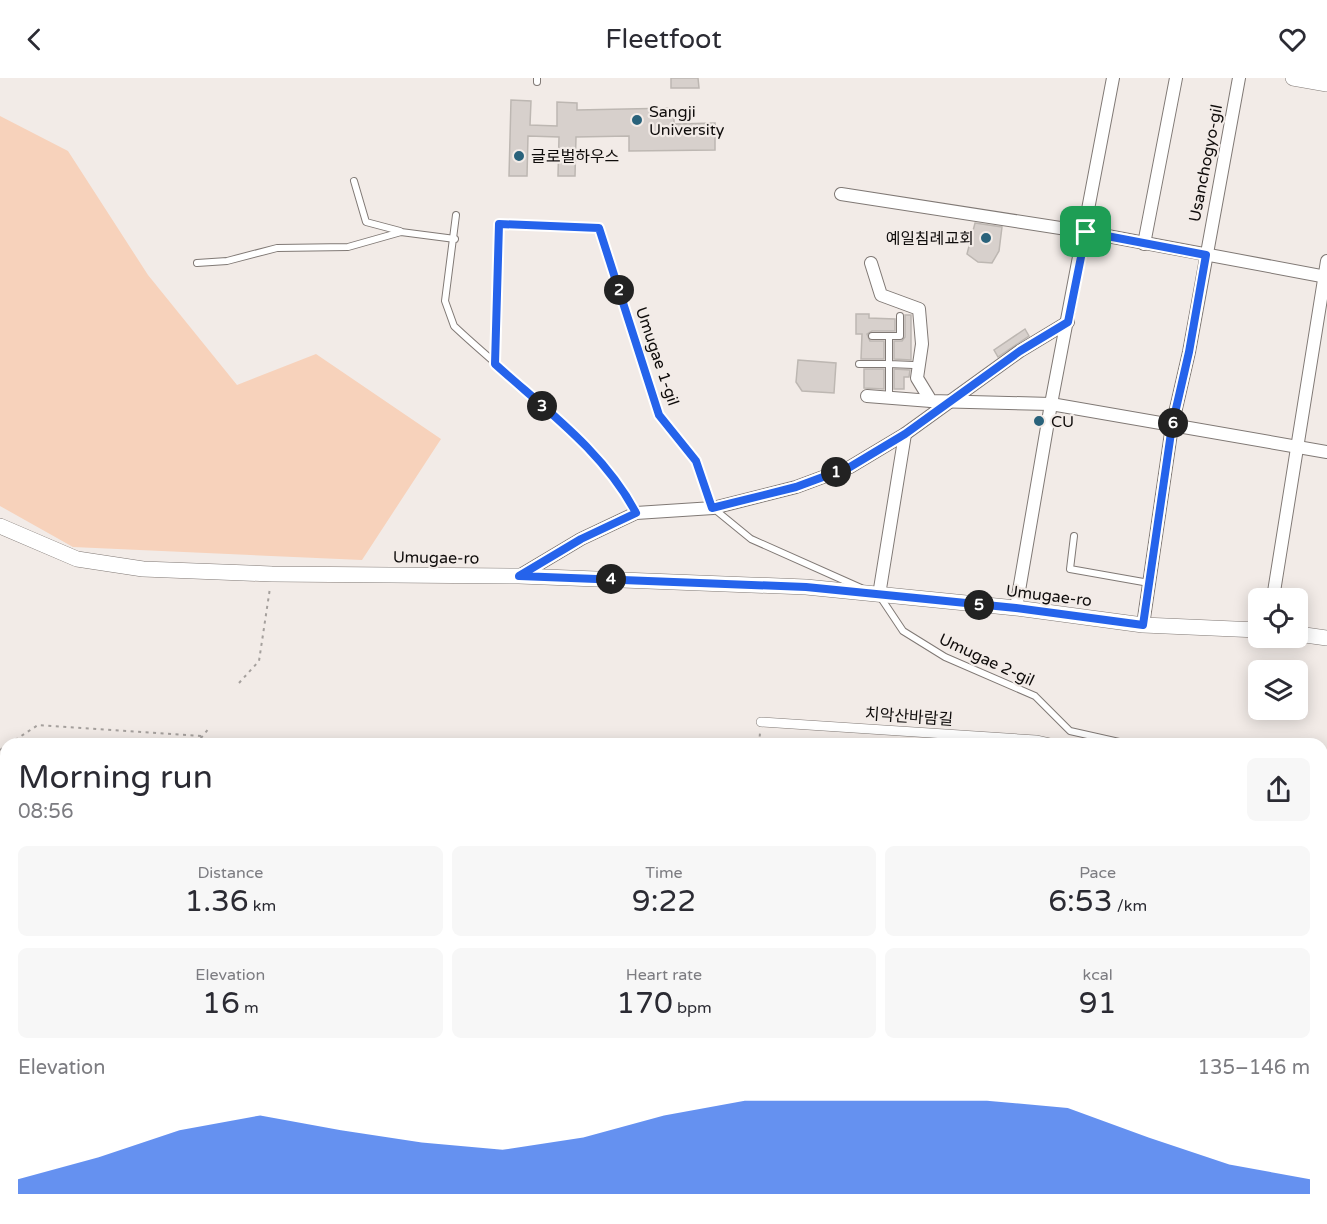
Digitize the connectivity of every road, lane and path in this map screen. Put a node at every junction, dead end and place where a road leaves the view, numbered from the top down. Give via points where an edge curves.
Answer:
1 (1113, 78) edge
2 (1176, 78) edge
3 (1239, 78) edge
4 (1293, 78) edge
5 (1327, 84) edge
6 (354, 181) dead end
7 (841, 194) dead end
8 (456, 215) dead end
9 (401, 232) junction
10 (1086, 232) junction
11 (455, 239) junction
12 (1144, 244) junction
13 (1206, 255) junction
14 (1327, 261) edge
15 (197, 263) dead end
16 (871, 263) dead end
17 (1326, 277) edge
18 (900, 316) dead end
19 (1068, 322) junction
20 (872, 336) dead end
21 (889, 336) junction
22 (495, 364) junction
23 (859, 364) dead end
24 (889, 364) junction
25 (914, 365) dead end
26 (867, 396) dead end
27 (889, 397) junction
28 (931, 401) junction
29 (949, 401) junction
30 (1052, 404) junction
31 (1172, 426) junction
32 (905, 434) junction
33 (1296, 447) junction
34 (1327, 452) edge
35 (712, 508) junction
36 (636, 513) junction
37 (0, 526) edge
38 (1074, 536) dead end
39 (272, 574) junction
40 (519, 576) junction
41 (1149, 583) junction
42 (1275, 588) edge
43 (879, 595) junction
44 (1016, 608) junction
45 (1143, 625) junction
46 (1248, 630) edge
47 (1308, 635) edge
48 (1327, 638) edge
49 (239, 683) dead end
50 (761, 722) dead end
51 (210, 727) dead end
52 (202, 736) joint
53 (18, 738) edge
54 (1009, 738) edge
55 (1101, 738) edge

1 - 10 street
2 - 12 street
3 - 13 street, Usanchogyo-gil
4 - 5 street
6 - 9 lane via 366,222
7 - 10 street
8 - 11 lane
9 - 11 lane
9 - 15 lane via 348,247 277,248 227,261
10 - 12 street
10 - 19 street
11 - 22 lane via 445,301 453,326
12 - 13 street
13 - 17 street
13 - 31 street, Usanchogyo-gil
14 - 17 street
16 - 28 street via 881,295 920,309 922,344 916,378
17 - 33 street
18 - 21 lane via 900,336
19 - 29 street
19 - 30 street
20 - 21 lane
21 - 24 lane
22 - 35 lane, Umugae 1-gil via 499,224 599,228 659,415 696,461
22 - 36 lane via 576,435 625,492
23 - 24 lane
24 - 25 lane
24 - 27 lane
26 - 27 street
27 - 28 street
28 - 29 street
29 - 30 street
29 - 32 street
30 - 31 street
30 - 44 street
31 - 33 street
31 - 41 street
32 - 35 street via 850,467 796,487
32 - 43 street
33 - 34 street
33 - 42 street
35 - 36 street
35 - 43 lane via 751,539
36 - 40 street via 581,539
37 - 39 street, Umugae-ro via 76,559 143,569
38 - 41 lane, Umugae-ro via 1070,569
39 - 40 street, Umugae-ro
39 - 49 path via 258,661
40 - 43 street, Umugae-ro via 806,587
41 - 45 street
43 - 44 street, Umugae-ro
43 - 55 lane, Umugae 2-gil via 903,632 945,657 1035,696 1070,731
44 - 45 street, Umugae-ro
45 - 46 street, Umugae-ro
47 - 48 street
50 - 54 street, 치악산바람길
51 - 52 path
52 - 53 path via 38,725

